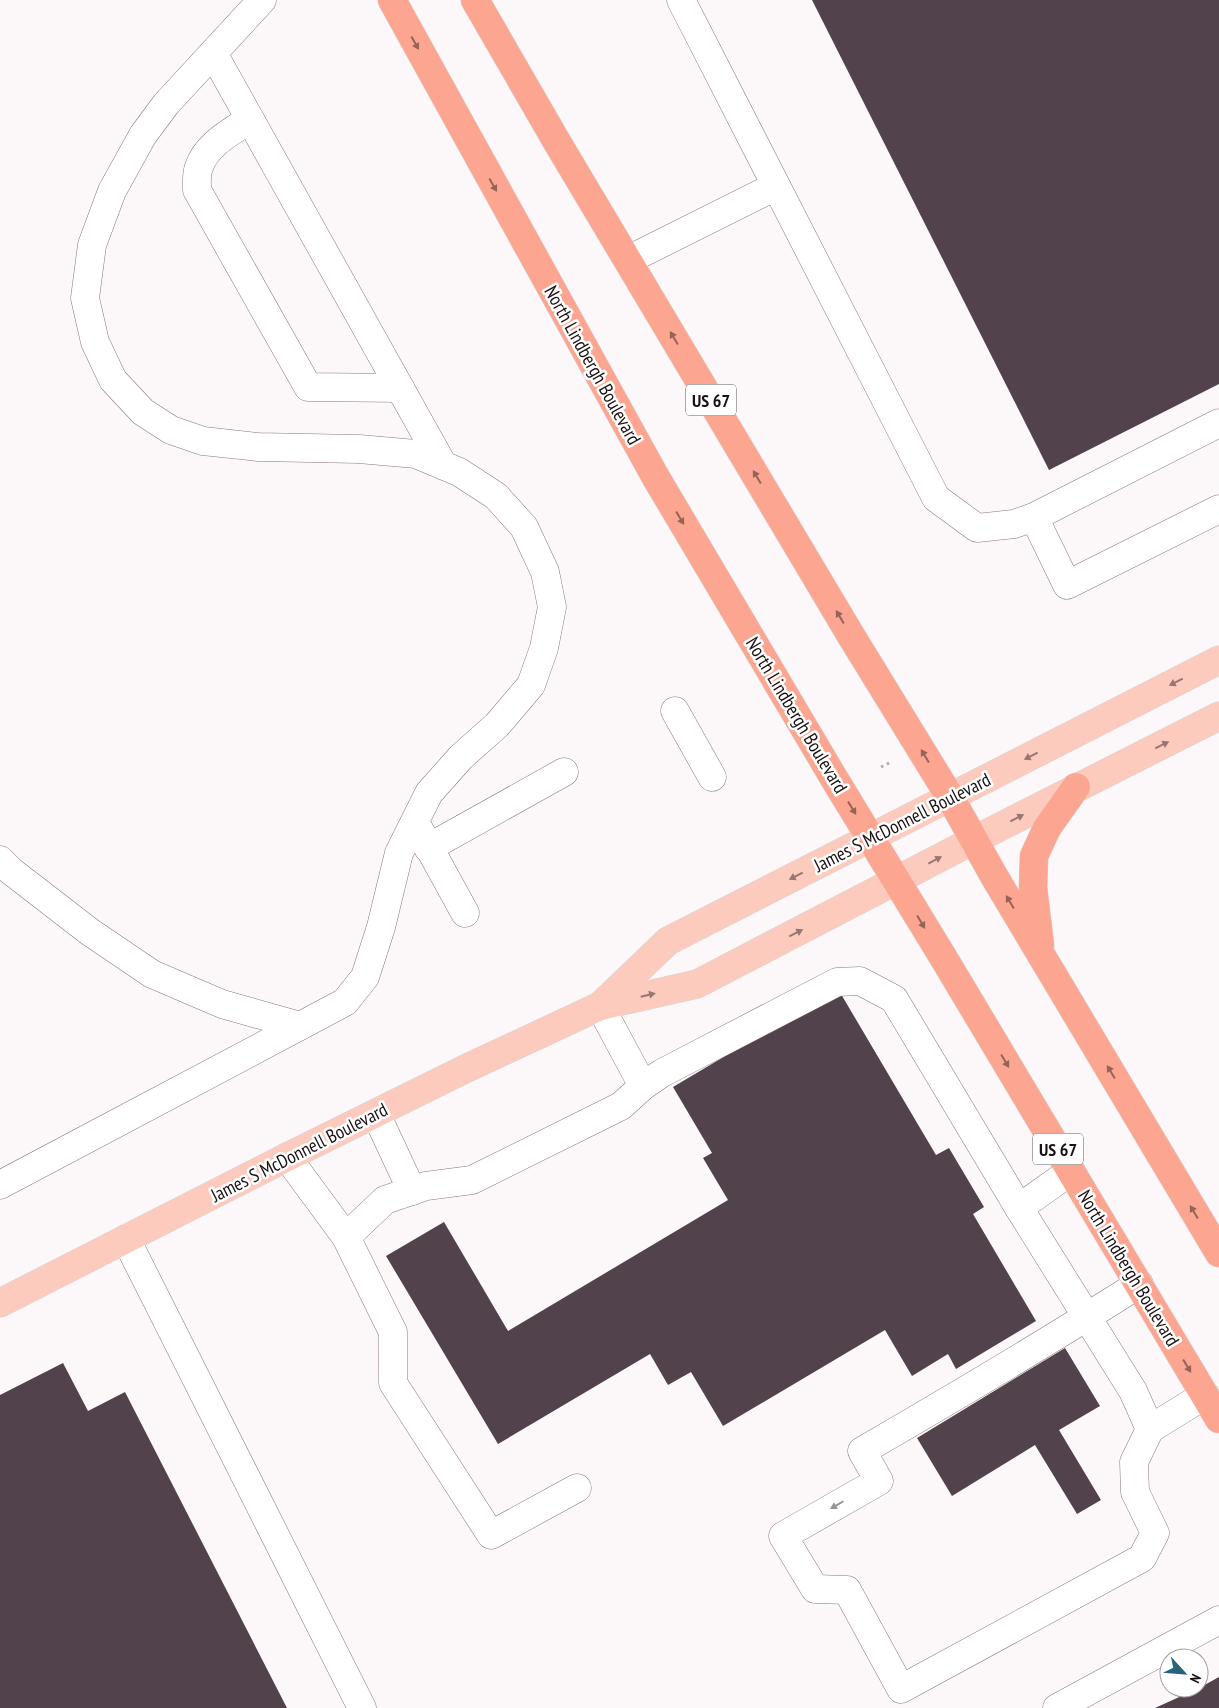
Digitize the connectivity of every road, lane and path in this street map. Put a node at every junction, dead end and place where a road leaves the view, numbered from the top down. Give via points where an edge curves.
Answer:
1 (262, 0) edge
2 (392, 0) edge
3 (475, 0) edge
4 (680, 0) edge
5 (214, 53) junction
6 (250, 119) junction
7 (776, 186) junction
8 (628, 260) junction
9 (400, 388) junction
10 (1219, 423) edge
11 (443, 465) junction
12 (1219, 509) edge
13 (1034, 517) junction
14 (1219, 660) edge
15 (675, 711) dead end
16 (1219, 716) edge
17 (891, 762) dead end
18 (881, 767) dead end
19 (564, 772) dead end
20 (712, 777) dead end
21 (1076, 787) junction
22 (950, 798) junction
23 (415, 821) junction
24 (871, 838) junction
25 (974, 840) junction
26 (428, 848) junction
27 (0, 860) edge
28 (896, 880) junction
29 (465, 913) dead end
30 (1042, 956) junction
31 (600, 1006) junction
32 (300, 1026) junction
33 (642, 1086) junction
34 (376, 1114) junction
35 (287, 1157) junction
36 (1072, 1171) junction
37 (0, 1185) edge
38 (412, 1191) junction
39 (1019, 1208) junction
40 (346, 1237) junction
41 (126, 1239) junction
42 (1219, 1253) edge
43 (1139, 1284) junction
44 (32, 1287) junction
45 (0, 1290) edge
46 (0, 1303) edge
47 (1087, 1318) junction
48 (1205, 1395) junction
49 (1219, 1419) edge
50 (1150, 1429) junction
51 (577, 1488) dead end
52 (1219, 1620) edge
53 (362, 1708) edge
54 (1057, 1708) edge

1 - 5 lane
2 -> 24 highway, North Lindbergh Boulevard / US 67 via 655,476
3 - 8 highway, US 67
4 - 7 lane
5 - 6 lane
5 - 11 lane via 166,104 143,135 112,191 92,245 85,298 95,342 113,380 143,412 171,430 203,441 258,447 416,454
6 - 9 lane
6 - 9 lane via 205,154 198,168 196,190 308,387
7 - 8 lane
7 - 13 lane via 936,498 977,528 1014,524
22 -> 8 highway, US 67
9 - 11 lane
10 - 13 lane
11 - 23 lane via 460,472 496,496 524,527 545,572 552,607 544,648 531,685 497,725 429,792
12 - 13 lane via 1067,586
14 -> 22 main road, James S McDonnell Boulevard
15 - 20 lane
21 -> 16 main road, James S McDonnell Boulevard
17 - 18 path
19 - 26 lane
25 -> 21 main road, James S McDonnell Boulevard
21 - 30 highway via 1048,828 1034,856 1033,888
22 - 24 main road, James S McDonnell Boulevard
22 - 25 highway, US 67
23 - 26 lane
23 - 32 lane via 399,853 365,977 345,1002
24 - 28 highway, North Lindbergh Boulevard / US 67
24 -> 31 main road, James S McDonnell Boulevard via 668,941
28 -> 25 main road, James S McDonnell Boulevard
30 -> 25 highway, US 67
26 - 29 lane
27 - 32 lane via 90,932 152,974 222,1004
31 -> 28 main road, James S McDonnell Boulevard via 697,984
28 -> 36 highway, North Lindbergh Boulevard / US 67
42 -> 30 highway, US 67
31 - 33 lane
31 - 34 main road, James S McDonnell Boulevard
32 - 37 lane
33 - 38 lane via 621,1106 472,1180
33 - 39 lane via 837,982 860,981 894,999
34 - 35 main road, James S McDonnell Boulevard
34 - 38 lane
35 - 40 lane
35 - 41 main road, James S McDonnell Boulevard
36 - 39 lane
36 - 43 highway, North Lindbergh Boulevard / US 67
38 - 40 lane via 384,1200
39 - 47 lane
40 - 51 lane via 393,1332 393,1383 491,1535
41 - 44 main road, James S McDonnell Boulevard
41 - 53 lane
43 - 47 lane
43 -> 48 highway, North Lindbergh Boulevard / US 67
44 - 45 lane
44 - 46 main road, James S McDonnell Boulevard
47 - 50 lane via 1133,1391
47 -> 50 lane via 862,1451 879,1481 783,1536 815,1588 848,1590 901,1689 1142,1558 1155,1533 1135,1492 1134,1462
48 - 49 highway, North Lindbergh Boulevard / US 67
48 - 50 lane
52 - 54 lane

